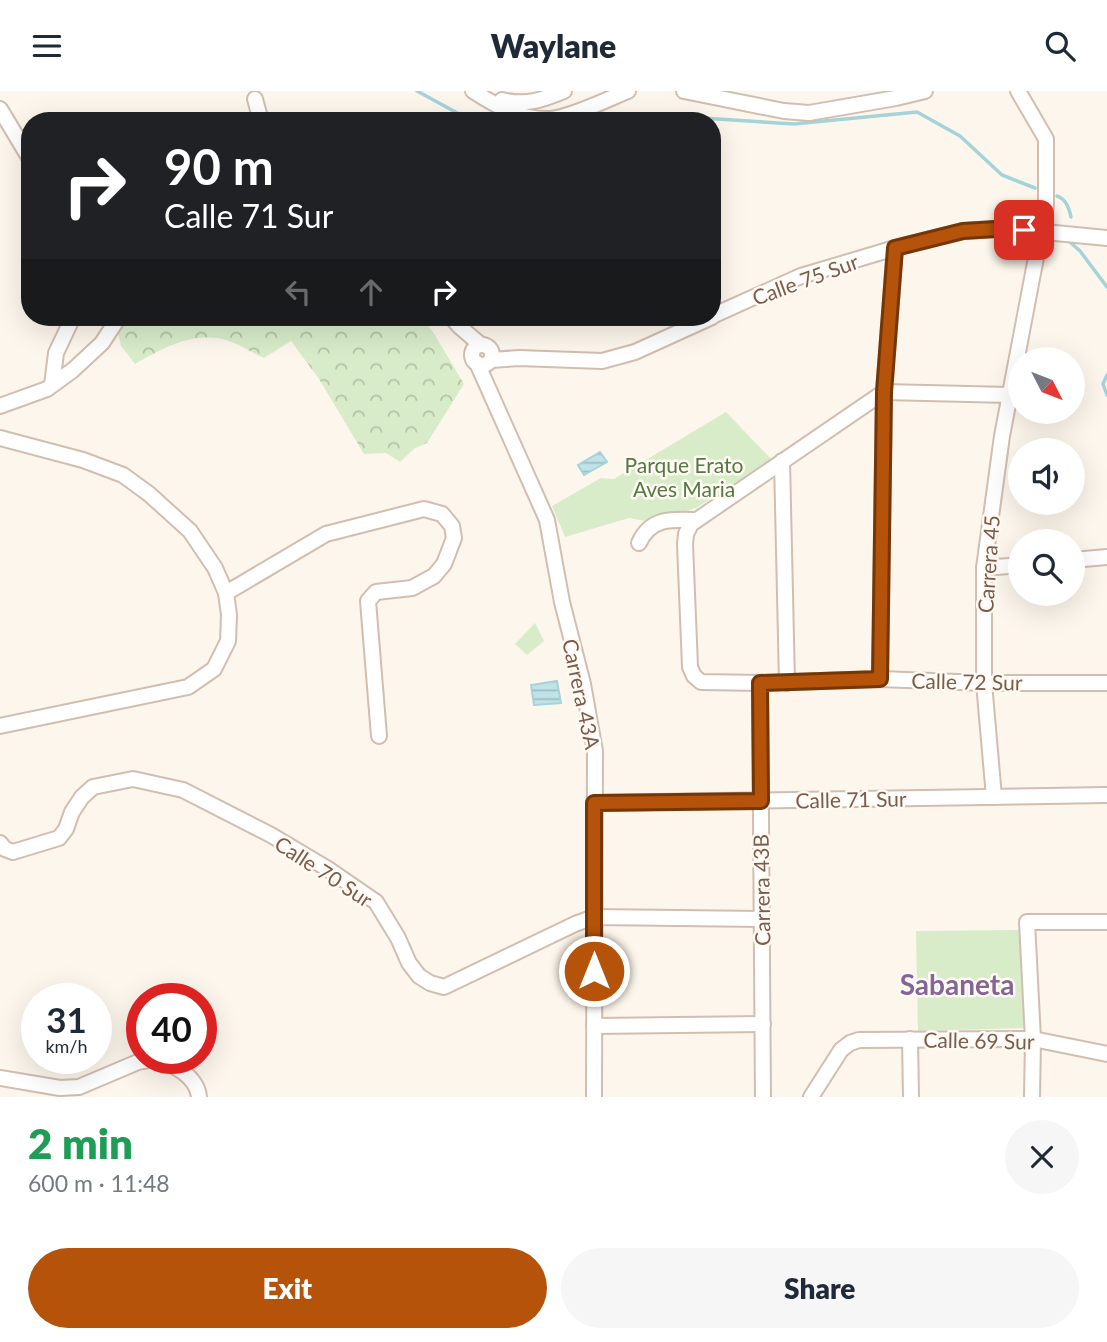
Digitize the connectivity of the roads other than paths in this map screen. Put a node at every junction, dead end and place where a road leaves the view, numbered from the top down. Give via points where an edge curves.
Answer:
1 (473, 91) edge
2 (486, 91) edge
3 (564, 91) edge
4 (628, 91) edge
5 (684, 91) edge
6 (925, 91) edge
7 (1018, 91) edge
8 (255, 99) dead end
9 (0, 109) edge
10 (259, 112) edge
11 (514, 112) edge
12 (574, 112) edge
13 (21, 144) edge
14 (1040, 232) junction
15 (1107, 238) edge
16 (895, 248) junction
17 (721, 313) edge
18 (69, 326) edge
19 (113, 326) edge
20 (458, 326) edge
21 (692, 326) edge
22 (1019, 347) edge
23 (483, 356) junction
24 (515, 358) junction
25 (489, 386) junction
26 (49, 387) junction
27 (884, 392) junction
28 (1008, 395) edge
29 (1008, 405) edge
30 (0, 406) edge
31 (0, 437) edge
32 (782, 461) junction
33 (692, 524) junction
34 (639, 543) dead end
35 (1107, 557) edge
36 (1085, 559) edge
37 (1008, 566) edge
38 (984, 568) junction
39 (226, 593) junction
40 (880, 679) junction
41 (760, 683) junction
42 (787, 683) junction
43 (984, 683) junction
44 (1107, 683) edge
45 (0, 726) edge
46 (379, 736) dead end
47 (1107, 795) edge
48 (994, 797) junction
49 (761, 801) junction
50 (594, 803) junction
51 (2, 848) edge
52 (594, 917) junction
53 (762, 919) junction
54 (1107, 922) edge
55 (762, 1024) junction
56 (594, 1026) junction
57 (911, 1039) junction
58 (1033, 1039) junction
59 (1107, 1053) edge
60 (126, 1067) edge
61 (186, 1074) edge
62 (0, 1078) edge
63 (199, 1097) edge
64 (594, 1097) edge
65 (763, 1097) edge
66 (811, 1097) edge
67 (911, 1097) edge
68 (1032, 1097) edge

1 - 11 street
2 - 3 street via 517,104
4 - 12 street
5 - 6 street via 809,113
7 - 14 street, Carrera 45 via 1046,139 1046,205
8 - 10 street
9 - 13 street
14 - 15 street, Calle 75 Sur
14 - 16 street, Calle 75 Sur via 963,231
14 - 22 street, Carrera 45
16 - 17 street, Calle 75 Sur via 801,276
16 - 27 street
18 - 26 street
19 - 26 street via 102,343
20 - 23 street
21 - 24 street, Calle 75 Sur via 635,352 602,361
23 - 24 street, Calle 75 Sur
23 - 25 street, Carrera 43A
24 - 25 street via 496,372
25 - 50 street, Carrera 43A via 547,520 595,751
26 - 30 street
27 - 28 street
27 - 32 street
27 - 40 street
29 - 38 street, Carrera 45
31 - 39 street via 123,475 190,531
32 - 33 street
32 - 42 street
33 - 34 street via 680,519 666,521 644,533
33 - 41 street, Calle 72 Sur via 685,544 690,667 701,682
35 - 36 street
37 - 38 street
38 - 43 street, Carrera 45
39 - 45 street via 228,641 214,669 188,687
39 - 46 street via 326,534 424,509 442,514 452,526 454,538 434,576 412,588 376,592 368,601
40 - 42 street, Calle 72 Sur
40 - 43 street, Calle 72 Sur
41 - 42 street, Calle 72 Sur
41 - 49 street, Carrera 43B
43 - 44 street, Calle 72 Sur
43 - 48 street, Carrera 45
47 - 48 street, Calle 71 Sur
48 - 49 street, Calle 71 Sur
49 - 50 street, Calle 71 Sur
49 - 53 street, Carrera 43B
50 - 52 street, Carrera 43A
51 - 52 street, Calle 70 Sur via 13,852 59,838 82,797 93,787 133,779 183,790 271,835 376,902 419,976 444,987
52 - 53 street, Calle 70 Sur
52 - 56 street, Carrera 43A
53 - 55 street, Carrera 43B
54 - 58 street via 1027,922
55 - 56 street
55 - 65 street, Carrera 43B
56 - 64 street, Carrera 43A
57 - 58 street, Calle 69 Sur
57 - 66 street, Calle 69 Sur via 850,1043
57 - 67 street
58 - 59 street, Calle 69 Sur
58 - 68 street
60 - 62 street via 79,1087
61 - 63 street

